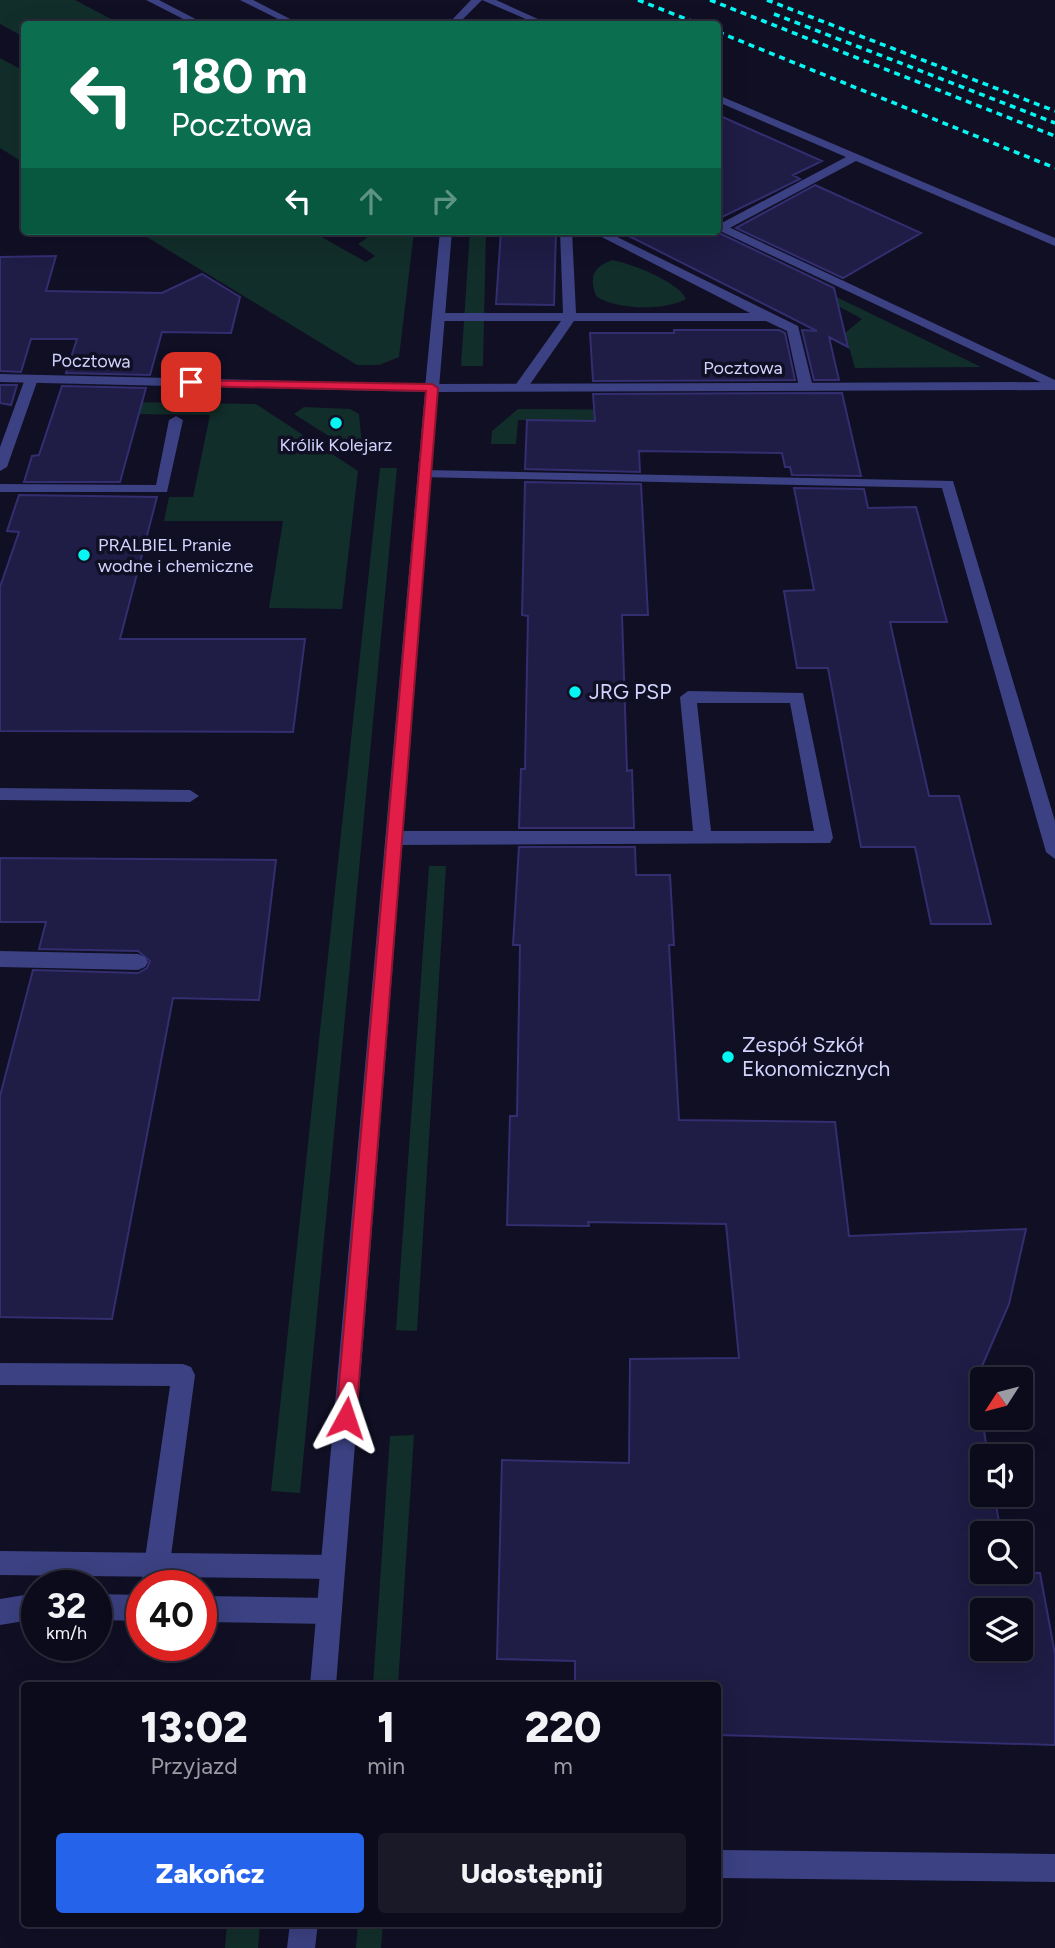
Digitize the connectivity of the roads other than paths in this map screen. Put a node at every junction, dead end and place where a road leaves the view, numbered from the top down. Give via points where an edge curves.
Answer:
1 (151, 0) edge
2 (245, 0) edge
3 (477, 0) edge
4 (486, 0) edge
5 (194, 21) edge
6 (289, 21) edge
7 (456, 21) edge
8 (537, 21) edge
9 (721, 99) edge
10 (855, 157) junction
11 (721, 226) edge
12 (721, 228) edge
13 (446, 235) edge
14 (566, 235) edge
15 (604, 235) edge
16 (1055, 242) edge
17 (438, 317) junction
18 (569, 317) junction
19 (768, 317) junction
20 (0, 378) edge
21 (31, 379) junction
22 (1054, 385) edge
23 (521, 387) junction
24 (806, 387) junction
25 (432, 388) junction
26 (176, 420) dead end
27 (0, 467) edge
28 (424, 474) junction
29 (0, 488) edge
30 (0, 794) edge
31 (190, 796) dead end
32 (394, 838) junction
33 (703, 839) junction
34 (1055, 852) edge
35 (0, 959) edge
36 (138, 962) dead end
37 (0, 1374) edge
38 (0, 1563) edge
39 (334, 1567) junction
40 (156, 1570) edge
41 (217, 1572) edge
42 (126, 1573) edge
43 (21, 1609) edge
44 (217, 1609) edge
45 (329, 1611) junction
46 (0, 1612) edge
47 (323, 1682) edge
48 (721, 1864) edge
49 (1055, 1868) edge
50 (304, 1927) edge
51 (302, 1948) edge

1 - 5 street
2 - 6 street
3 - 7 street
4 - 8 street
9 - 10 street
10 - 11 street
10 - 16 street
12 - 22 street, Pocztowa
13 - 17 street
14 - 18 street
15 - 19 street
17 - 18 street
17 - 25 street
18 - 19 street
18 - 23 street
19 - 24 street via 793,330
20 - 21 street, Pocztowa
21 - 25 street, Pocztowa
21 - 27 street
22 - 24 street, Pocztowa
23 - 24 street, Pocztowa
23 - 25 street, Pocztowa
25 - 28 street
26 - 29 street via 162,489
28 - 32 street
28 - 34 street via 948,484
30 - 31 street
32 - 33 street
32 - 39 street
33 - 33 street via 688,697 797,697 824,838
35 - 36 street
37 - 40 street via 183,1375
38 - 42 street
39 - 41 street
39 - 45 street
43 - 46 street
44 - 45 street
45 - 47 street
48 - 49 street
50 - 51 street

